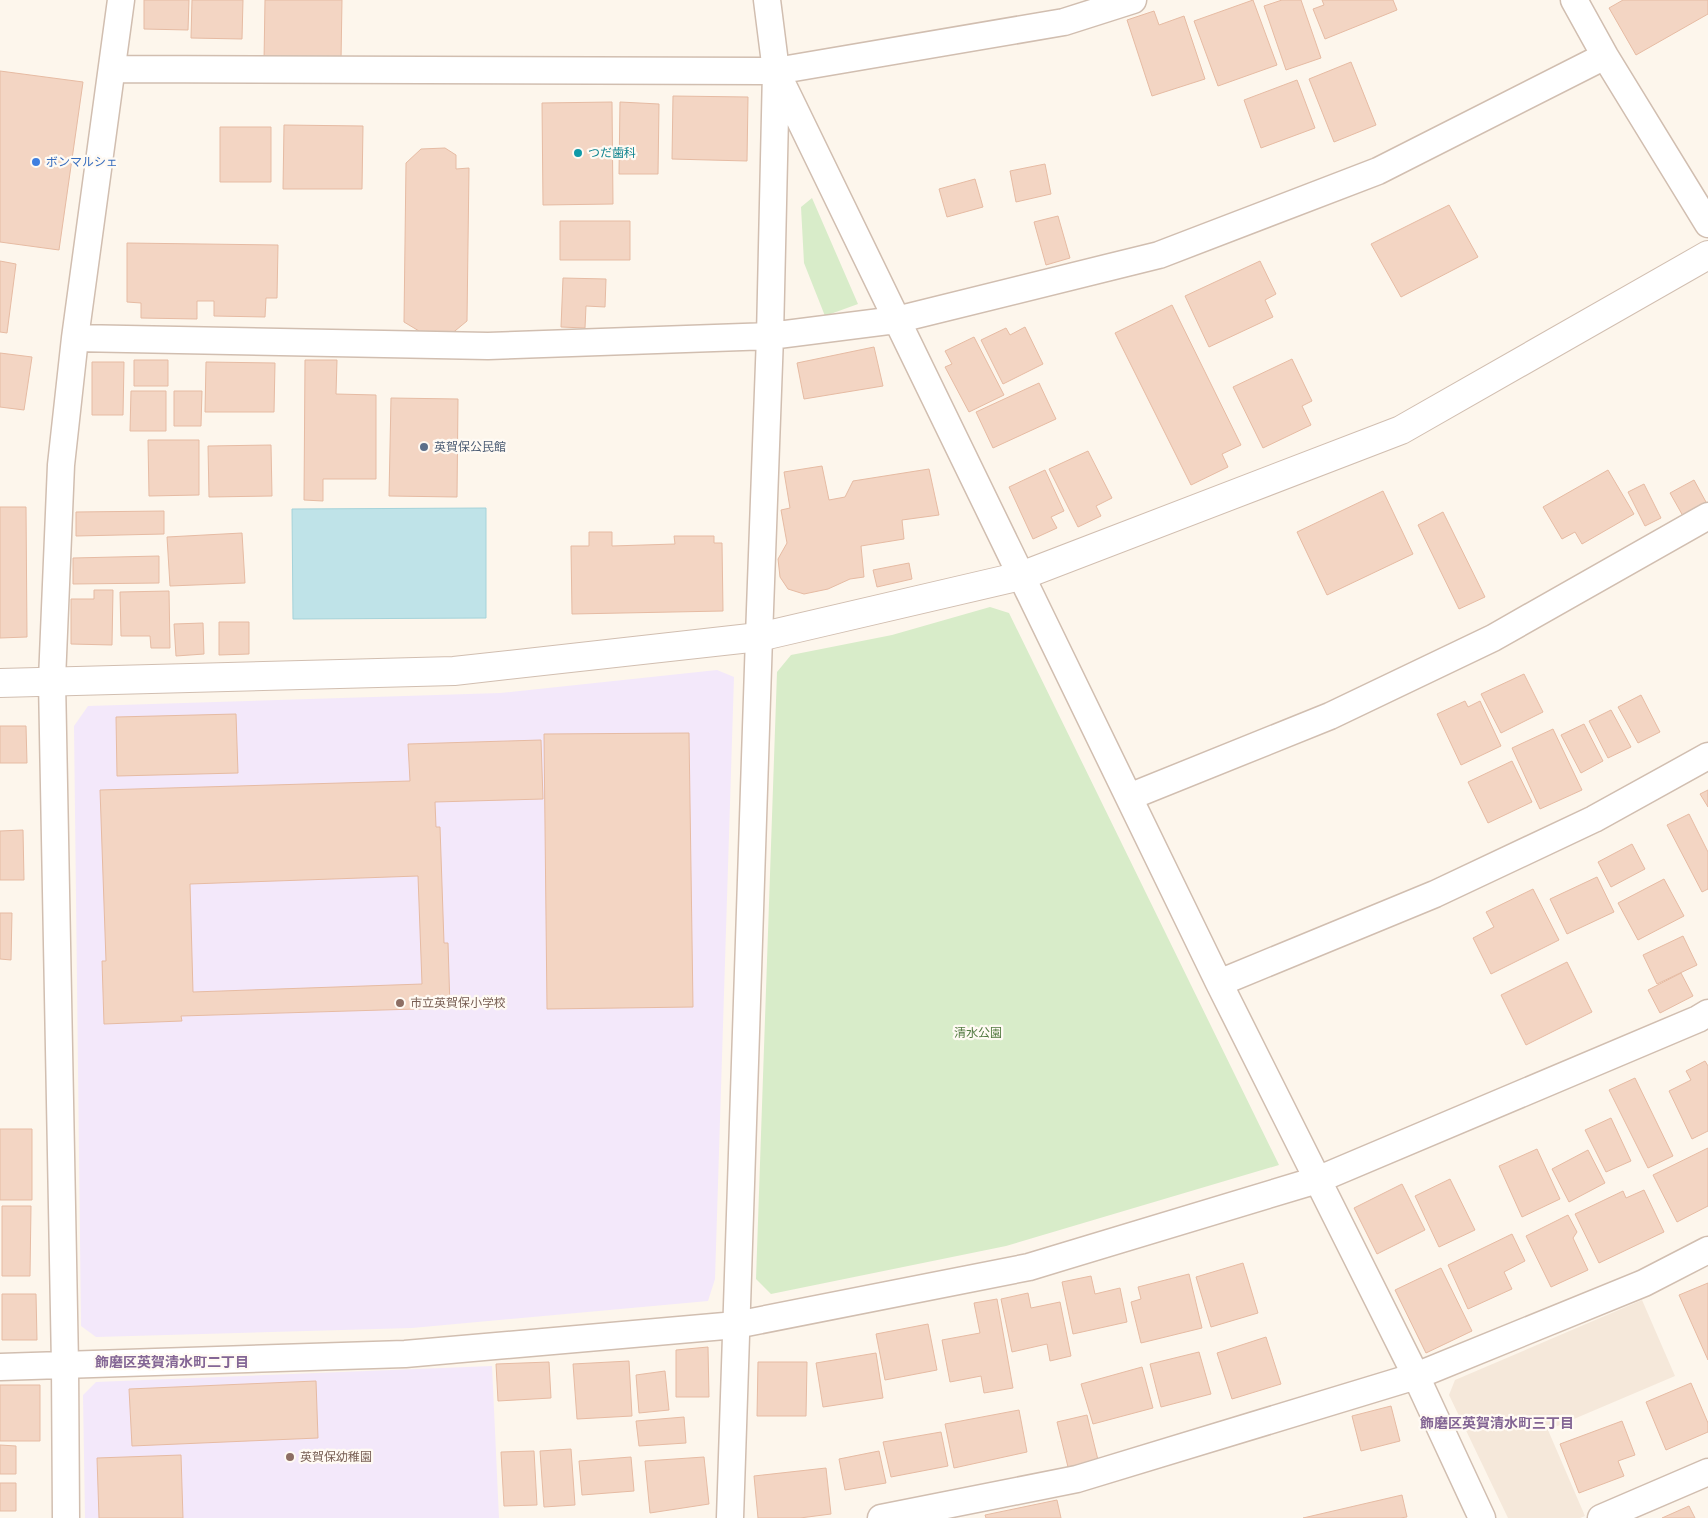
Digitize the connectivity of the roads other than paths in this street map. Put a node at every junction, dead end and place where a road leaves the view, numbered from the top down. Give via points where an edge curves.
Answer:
1 (121, 0) edge
2 (767, 0) edge
3 (1133, 0) edge
4 (1574, 0) edge
5 (1605, 56) junction
6 (113, 69) junction
7 (776, 71) junction
8 (1708, 224) edge
9 (1708, 255) edge
10 (896, 320) junction
11 (770, 336) junction
12 (75, 338) junction
13 (1708, 516) edge
14 (1021, 576) junction
15 (759, 638) junction
16 (52, 680) junction
17 (0, 683) edge
18 (1708, 756) edge
19 (1129, 797) junction
20 (1218, 983) junction
21 (1708, 1013) edge
22 (1316, 1180) junction
23 (1708, 1250) edge
24 (736, 1324) junction
25 (65, 1365) junction
26 (0, 1367) edge
27 (1416, 1376) junction
28 (1708, 1472) edge
29 (66, 1518) edge
30 (730, 1518) edge
31 (881, 1518) edge
32 (1482, 1518) edge
33 (1601, 1518) edge

1 - 6 street
2 - 7 street
3 - 7 street via 1064,22
4 - 5 street
5 - 8 street
5 - 10 street via 1378,171 1159,254
6 - 7 street
6 - 12 street
7 - 10 street
7 - 11 street
9 - 14 street via 1401,430
10 - 11 street
10 - 14 street
11 - 12 street via 488,346
11 - 15 street
12 - 16 street via 62,465
13 - 19 street via 1494,638 1330,716
14 - 15 street
14 - 19 street
15 - 16 street via 454,671
15 - 24 street
16 - 17 street
16 - 25 street
18 - 20 street via 1594,819 1434,894
19 - 20 street
20 - 22 street
21 - 22 street
22 - 24 street via 1030,1267
22 - 27 street
23 - 27 street via 1644,1283
24 - 25 street via 405,1354
24 - 30 street
25 - 26 street
25 - 29 street
27 - 31 street via 1077,1479
27 - 32 street
28 - 33 street

